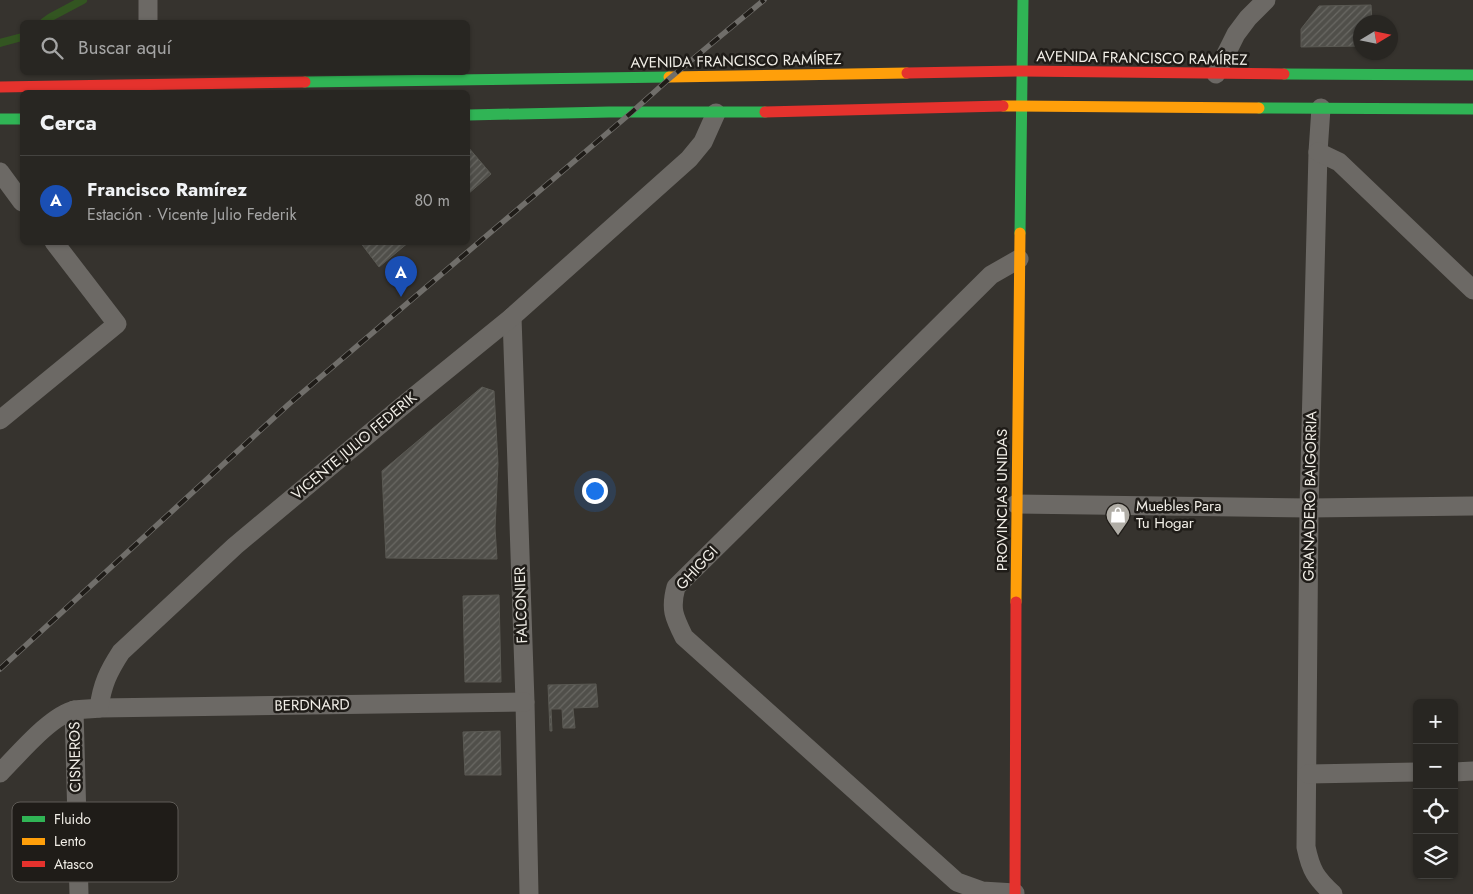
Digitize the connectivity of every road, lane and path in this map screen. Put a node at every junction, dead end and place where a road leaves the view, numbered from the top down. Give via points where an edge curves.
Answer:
1 (148, 0) edge
2 (1023, 0) edge
3 (1266, 0) edge
4 (148, 20) edge
5 (1022, 71) junction
6 (1216, 74) junction
7 (1473, 75) edge
8 (148, 79) edge
9 (0, 87) edge
10 (1021, 106) junction
11 (1321, 108) junction
12 (1473, 109) edge
13 (716, 113) junction
14 (470, 115) edge
15 (0, 119) edge
16 (20, 119) edge
17 (1318, 152) junction
18 (0, 172) edge
19 (20, 199) edge
20 (56, 245) edge
21 (1019, 259) junction
22 (1473, 290) edge
23 (512, 317) junction
24 (0, 420) edge
25 (1016, 504) junction
26 (1473, 506) edge
27 (1309, 508) junction
28 (525, 702) junction
29 (99, 708) junction
30 (74, 710) junction
31 (1413, 772) edge
32 (1458, 772) edge
33 (1473, 772) edge
34 (0, 773) edge
35 (1308, 774) junction
36 (76, 802) edge
37 (1327, 888) edge
38 (529, 894) edge
39 (1015, 894) edge

1 - 4 street
2 - 5 main road, PROVINCIAS UNIDAS
3 - 6 street via 1236,34
5 - 6 main road, AVENIDA FRANCISCO RAMÍREZ
5 - 8 main road, AVENIDA FRANCISCO RAMÍREZ
5 - 10 main road, PROVINCIAS UNIDAS
6 - 7 main road, AVENIDA FRANCISCO RAMÍREZ
8 - 9 main road, AVENIDA FRANCISCO RAMÍREZ
10 - 11 main road
10 - 13 main road
10 - 21 main road, PROVINCIAS UNIDAS
11 - 12 main road
11 - 17 street, GRANADERO BAIGORRIA
13 - 14 main road
13 - 23 street, VICENTE JULIO FEDERIK via 703,142 689,160
15 - 16 main road
17 - 22 street via 1340,162
17 - 27 street, GRANADERO BAIGORRIA
18 - 19 street
20 - 24 street via 117,324
21 - 25 main road, PROVINCIAS UNIDAS
21 - 39 street, GHIGGI via 990,276 676,587 672,601 673,615 684,637 957,882 982,891
23 - 28 street, FALCONIER
23 - 29 street, VICENTE JULIO FEDERIK via 235,546 121,652 107,674
25 - 27 street
25 - 39 main road, PROVINCIAS UNIDAS
26 - 27 street
27 - 35 street, GRANADERO BAIGORRIA
28 - 29 street, BERDNARD
28 - 38 street, FALCONIER
29 - 30 street
30 - 34 street via 42,730
30 - 36 street, CISNEROS
31 - 35 street
32 - 33 street
35 - 37 street, GRANADERO BAIGORRIA via 1306,847 1310,865

